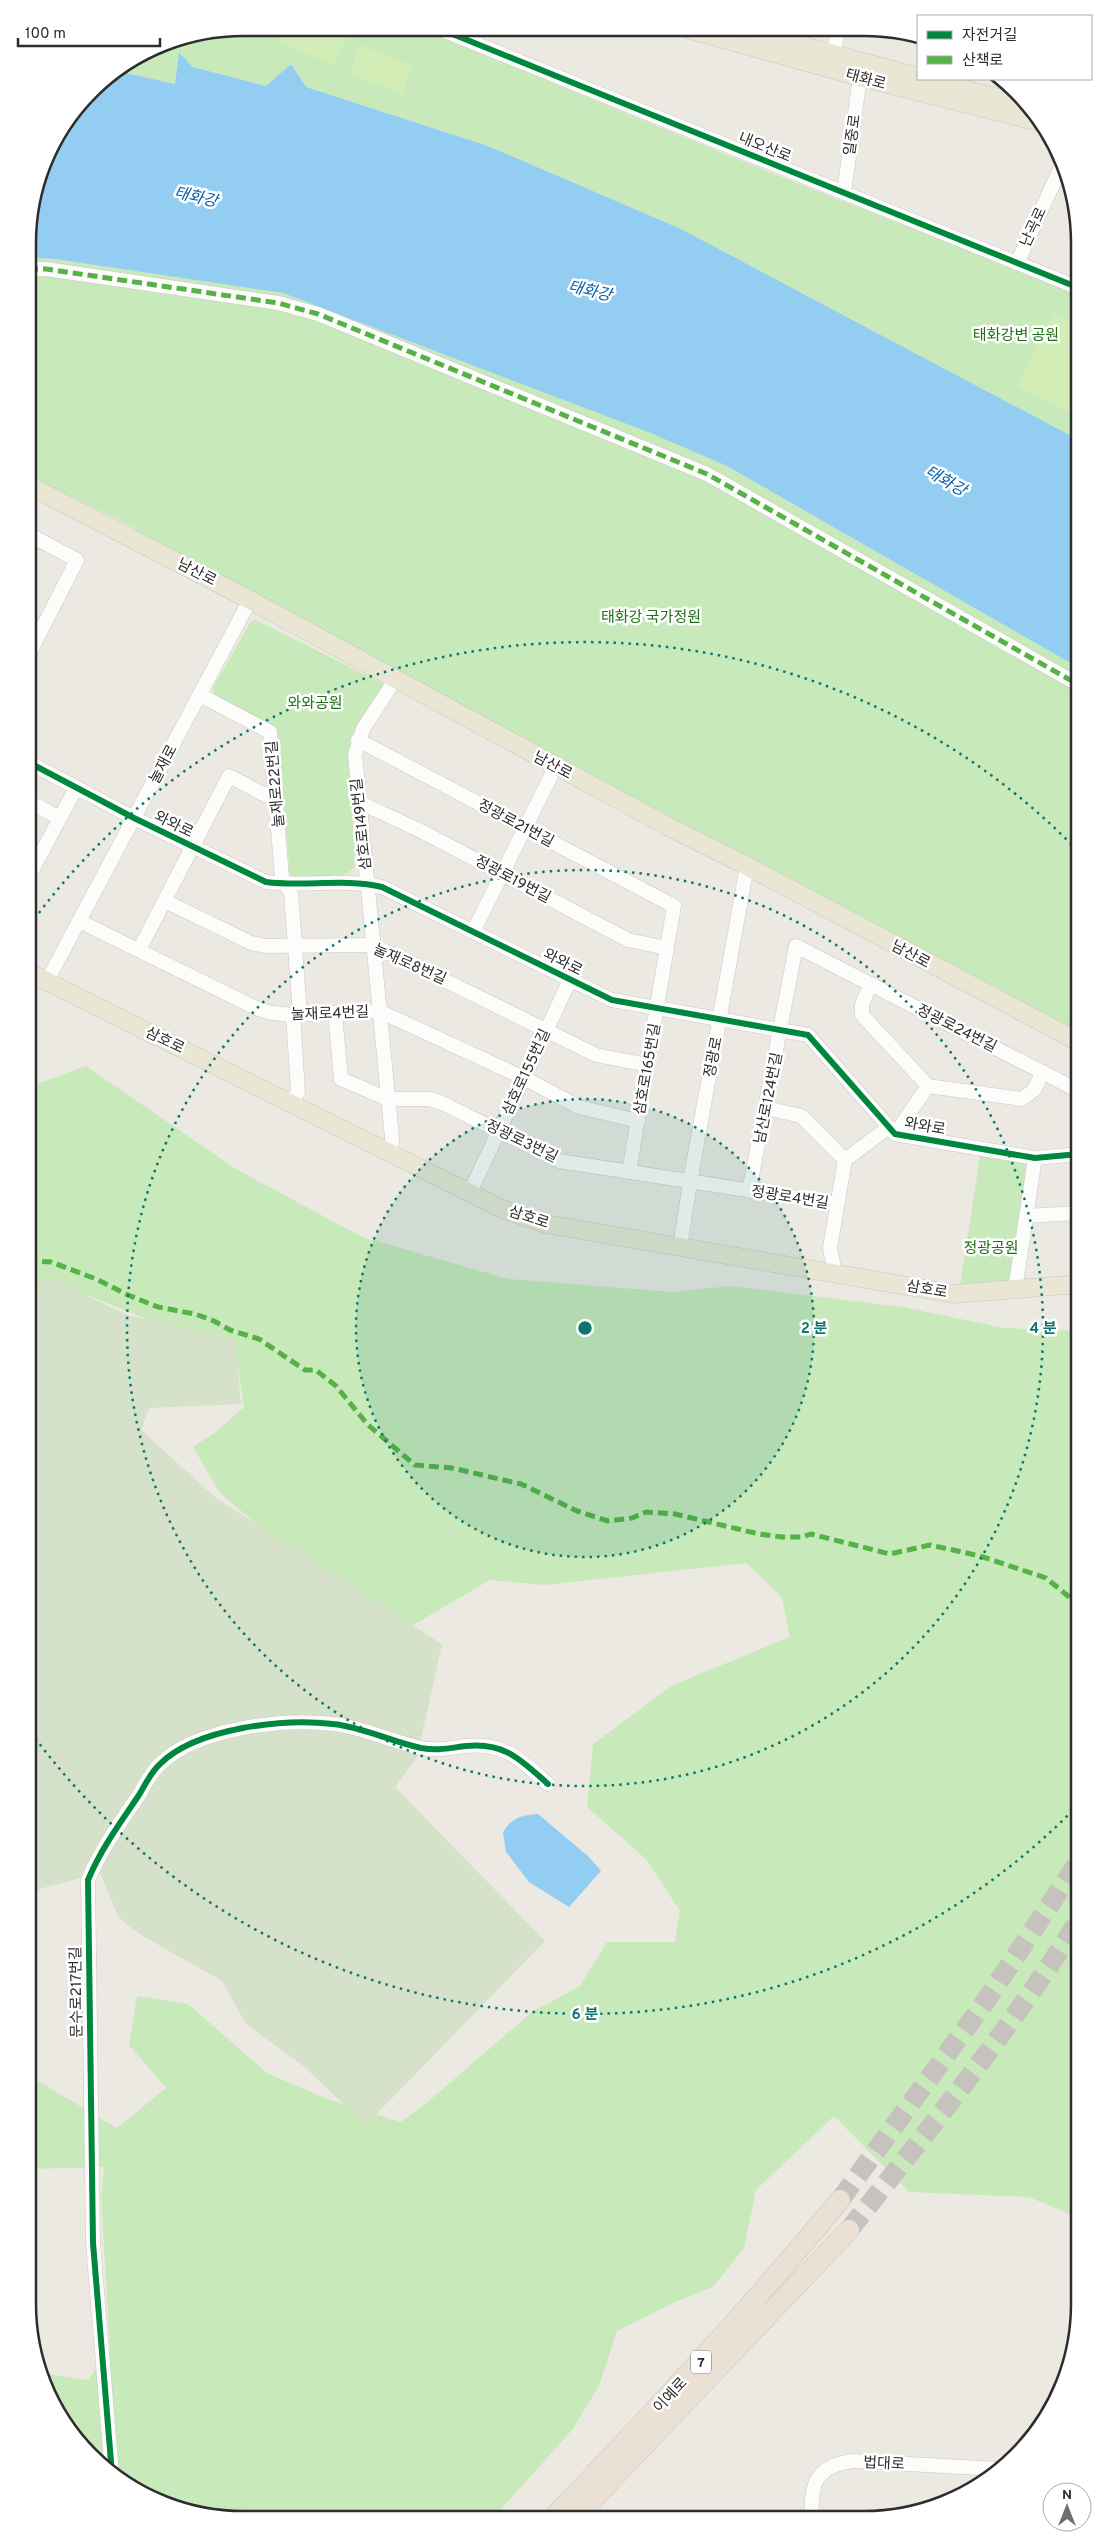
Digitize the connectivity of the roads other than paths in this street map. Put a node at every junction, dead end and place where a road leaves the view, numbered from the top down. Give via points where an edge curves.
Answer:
1 (460, 36) edge
2 (712, 36) edge
3 (767, 36) edge
4 (837, 36) edge
5 (833, 54) junction
6 (917, 77) edge
7 (860, 78) junction
8 (930, 80) edge
9 (1015, 103) edge
10 (1030, 120) edge
11 (1058, 173) edge
12 (844, 192) junction
13 (1017, 263) junction
14 (36, 269) edge
15 (1071, 284) edge
16 (36, 490) edge
17 (36, 539) edge
18 (250, 600) junction
19 (36, 640) edge
20 (395, 680) junction
21 (1071, 680) edge
22 (200, 695) junction
23 (358, 740) junction
24 (36, 766) edge
25 (556, 766) junction
26 (76, 788) junction
27 (277, 801) junction
28 (361, 803) junction
29 (36, 805) edge
30 (60, 818) junction
31 (134, 818) junction
32 (525, 828) junction
33 (192, 847) junction
34 (36, 859) edge
35 (747, 866) junction
36 (502, 873) junction
37 (367, 884) junction
38 (285, 885) junction
39 (165, 901) junction
40 (674, 906) joint
41 (79, 921) junction
42 (474, 930) junction
43 (373, 945) junction
44 (796, 946) joint
45 (294, 947) junction
46 (668, 948) junction
47 (139, 950) junction
48 (36, 976) edge
49 (570, 980) junction
50 (47, 981) junction
51 (871, 984) junction
52 (658, 1008) junction
53 (379, 1011) junction
54 (335, 1014) junction
55 (297, 1015) junction
56 (720, 1018) junction
57 (547, 1029) junction
58 (781, 1029) junction
59 (1071, 1038) edge
60 (648, 1065) junction
61 (1043, 1072) junction
62 (524, 1078) junction
63 (928, 1086) junction
64 (1071, 1088) edge
65 (388, 1099) junction
66 (291, 1102) junction
67 (766, 1108) junction
68 (638, 1121) junction
69 (499, 1130) junction
70 (892, 1131) junction
71 (391, 1152) junction
72 (1071, 1155) edge
73 (1035, 1158) junction
74 (845, 1160) junction
75 (629, 1172) junction
76 (690, 1182) junction
77 (749, 1191) junction
78 (470, 1192) junction
79 (837, 1204) junction
80 (1071, 1213) edge
81 (1026, 1216) junction
82 (680, 1248) junction
83 (835, 1273) junction
84 (1071, 1285) edge
85 (1015, 1290) junction
86 (548, 1784) dead end
87 (840, 2200) tunnel mouth
88 (849, 2230) tunnel mouth
89 (111, 2463) edge
90 (989, 2469) edge
91 (560, 2511) edge
92 (582, 2511) edge
93 (812, 2511) edge

1 - 12 street, 내오산로
2 - 7 main road, 태화로
3 - 5 main road, 태화로
4 - 5 street
5 - 6 main road, 태화로
7 - 10 main road, 태화로
7 - 12 street, 일중로
8 - 9 main road
11 - 13 street, 난곡로
12 - 13 street, 내오산로
13 - 15 street, 내오산로
14 - 21 street via 278,303 318,314 707,474
16 - 18 main road, 남산로
17 - 19 street via 77,560
18 - 20 main road, 남산로
18 - 22 street, 눌재로
20 - 23 street, 삼호로149번길
20 - 25 main road, 남산로
22 - 27 street, 눌재로22번길 via 270,732
22 - 31 street, 눌재로
23 - 28 street, 삼호로149번길 via 355,755
23 - 32 street, 정광로21번길
24 - 26 street, 와와로
25 - 32 street
25 - 35 main road, 남산로
26 - 30 street
26 - 31 street, 와와로
27 - 33 street via 229,776
27 - 38 street, 눌재로22번길
28 - 36 street, 정광로19번길
28 - 37 street, 삼호로149번길
29 - 30 street
30 - 34 street
31 - 33 street, 와와로
31 - 41 street, 눌재로
32 - 36 street
32 - 40 street, 정광로21번길
33 - 38 street, 와와로 via 260,880
33 - 39 street
35 - 56 street, 정광로
35 - 59 main road, 남산로
36 - 42 street
36 - 46 street, 정광로19번길 via 628,940
37 - 38 street, 와와로
37 - 42 street, 와와로 via 382,887
37 - 43 street, 삼호로149번길
38 - 45 street, 눌재로22번길 via 291,893
39 - 45 street, 눌재로8번길 via 251,943
39 - 47 street
40 - 46 street, 삼호로165번길
41 - 47 street, 눌재로4번길
41 - 50 street, 눌재로
42 - 49 street, 와와로
43 - 45 street, 눌재로8번길
43 - 53 street, 삼호로149번길
43 - 57 street, 눌재로8번길
44 - 51 street, 정광로24번길
44 - 58 street, 남산로124번길
45 - 55 street, 눌재로22번길
46 - 52 street, 삼호로165번길
47 - 55 street, 눌재로4번길 via 258,1009 272,1014
48 - 50 main road, 삼호로
49 - 52 street, 와와로 via 612,1000
49 - 57 street, 삼호로155번길
50 - 66 main road, 삼호로
51 - 61 street, 정광로24번길
51 - 63 street via 862,1004 862,1015
52 - 56 street, 와와로
52 - 60 street, 삼호로165번길
53 - 54 street, 눌재로4번길
53 - 62 street, 눌재로4번길
53 - 65 street, 삼호로149번길
54 - 55 street, 눌재로4번길
54 - 65 street via 341,1078
55 - 66 street, 눌재로22번길 via 298,1092
56 - 58 street, 와와로
56 - 76 street, 정광로
57 - 60 street, 눌재로8번길 via 596,1055
57 - 62 street, 삼호로155번길
58 - 67 street, 남산로124번길
58 - 70 street, 와와로 via 808,1035
60 - 68 street, 삼호로165번길
61 - 63 street via 1034,1090 1022,1099
61 - 64 street, 정광로24번길
62 - 68 street, 눌재로4번길 via 579,1107
62 - 69 street, 삼호로155번길
63 - 70 street
65 - 69 street, 정광로3번길 via 430,1099
65 - 71 street, 삼호로149번길
66 - 71 main road, 삼호로
67 - 74 street via 801,1116
67 - 77 street, 남산로124번길
68 - 75 street, 삼호로165번길
69 - 75 street, 정광로3번길 via 559,1161
69 - 78 street, 삼호로155번길
70 - 73 street, 와와로
70 - 74 street
71 - 78 main road, 삼호로
72 - 73 street, 와와로
73 - 81 street
74 - 79 street, 정광로4번길
75 - 76 street, 정광로3번길
76 - 77 street, 정광로4번길
76 - 82 street, 정광로
77 - 79 street, 정광로4번길
78 - 82 main road, 삼호로 via 502,1209 546,1224
79 - 83 street via 830,1248
80 - 81 street
81 - 85 street
82 - 83 main road, 삼호로
83 - 85 main road, 삼호로 via 954,1294
84 - 85 main road, 삼호로
86 - 89 street, 문수로217번길 via 514,1754 495,1746 467,1746 444,1751 336,1724 291,1722 219,1735 183,1746 159,1764 99,1855 88,1880 90,2141 93,2252
87 - 91 highway, 이예로 / 7 via 762,2295
88 - 92 highway, 이예로 / 7
90 - 93 street, 법대로 via 837,2464 816,2479 812,2490

